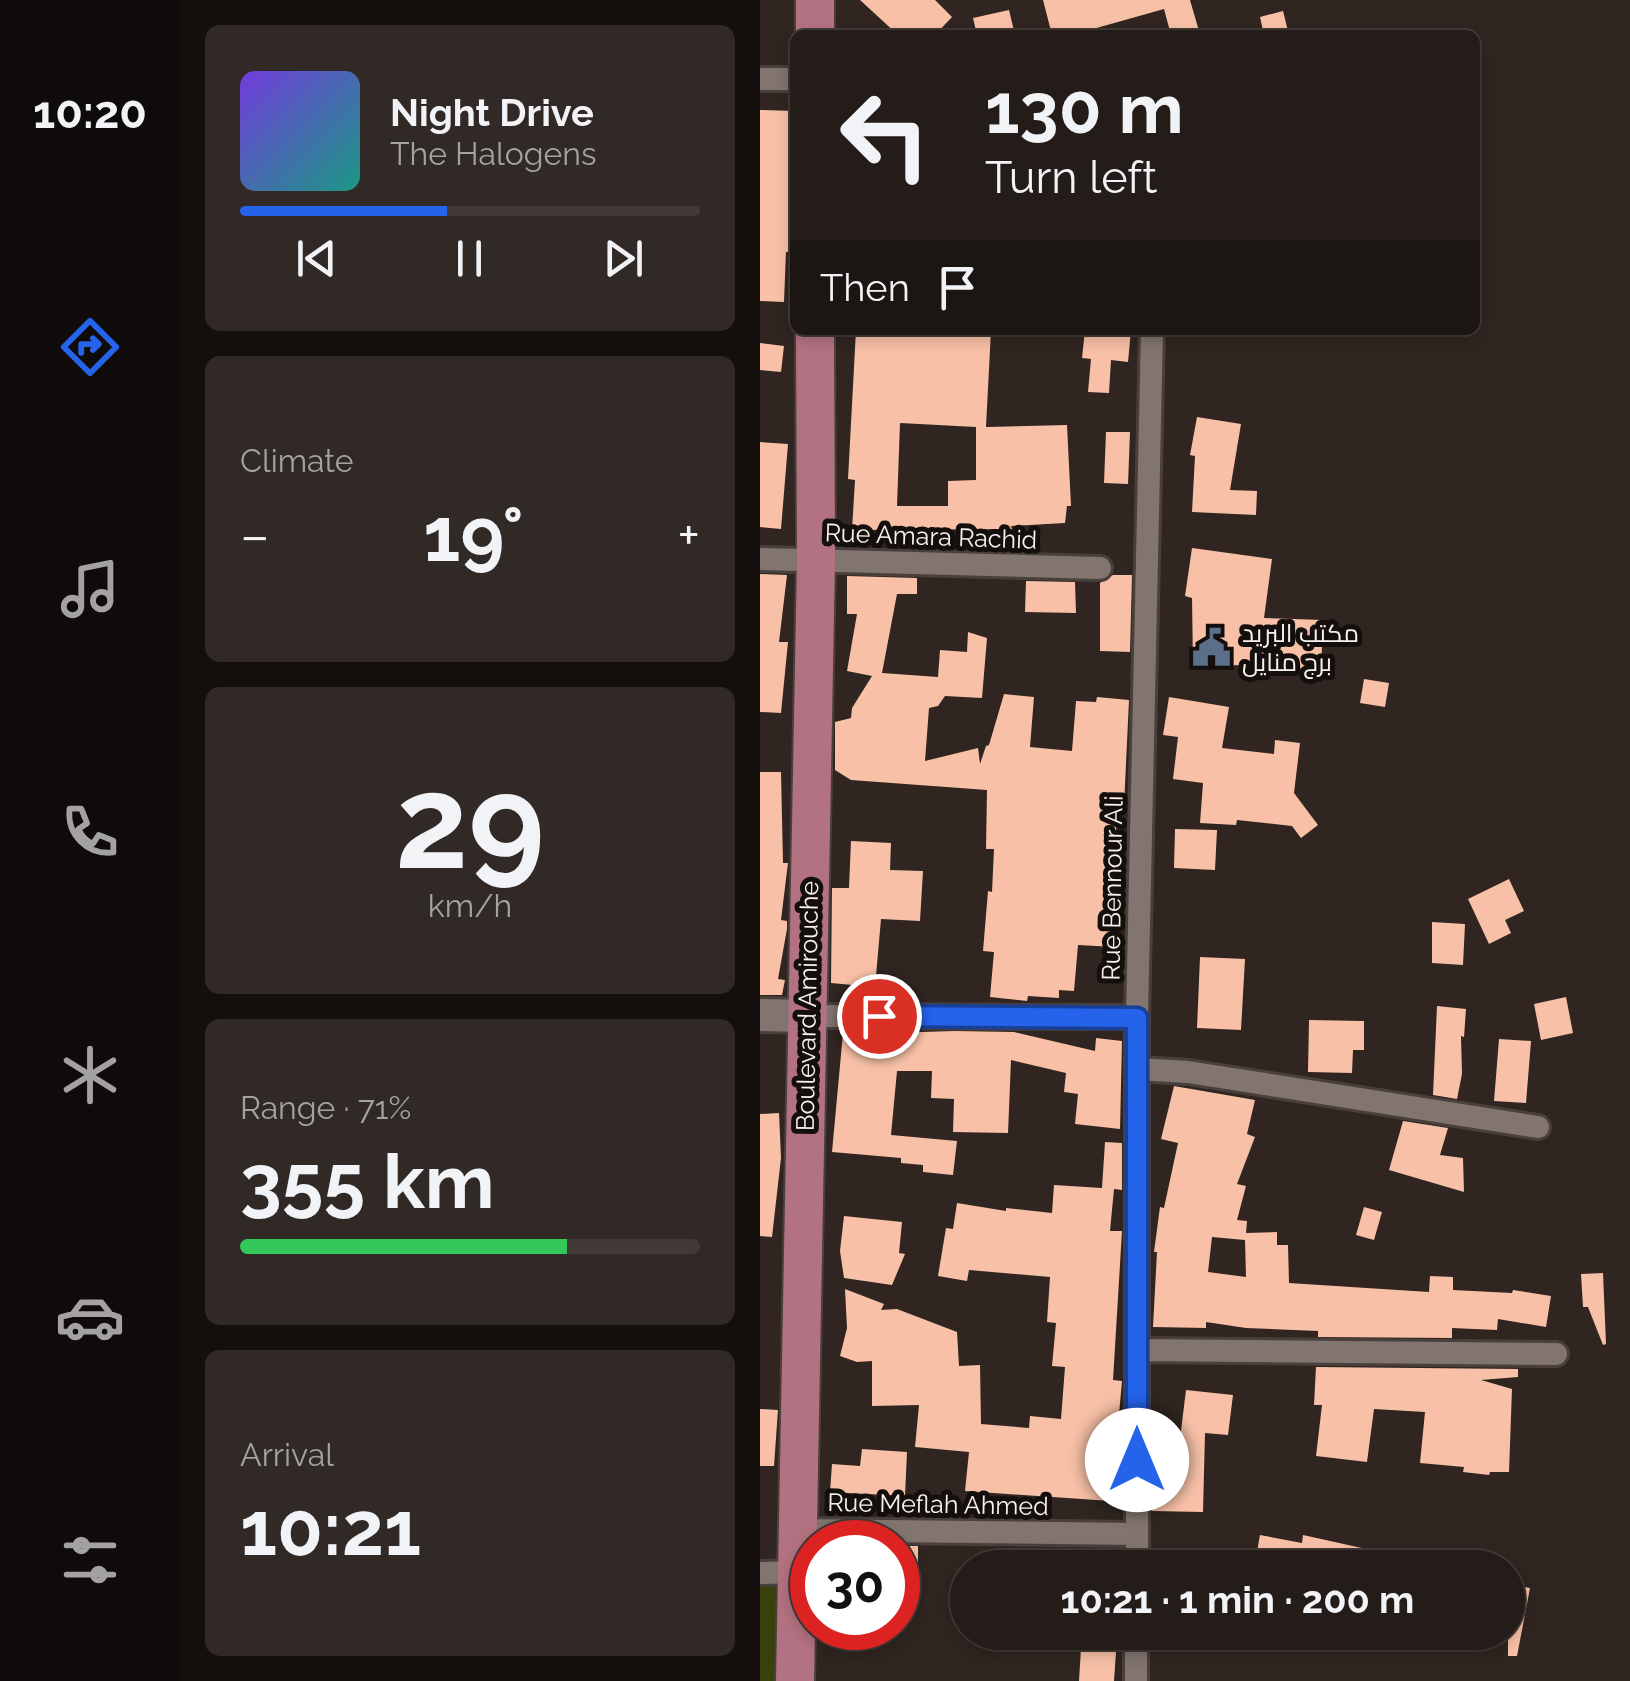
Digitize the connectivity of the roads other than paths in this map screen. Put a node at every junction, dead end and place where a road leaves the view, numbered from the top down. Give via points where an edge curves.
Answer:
1 (815, 0) edge
2 (815, 30) edge
3 (760, 79) edge
4 (790, 79) edge
5 (815, 335) edge
6 (1152, 335) edge
7 (760, 559) edge
8 (816, 560) junction
9 (1100, 568) dead end
10 (760, 1015) edge
11 (806, 1016) junction
12 (1137, 1018) junction
13 (1138, 1069) junction
14 (1538, 1126) dead end
15 (1138, 1350) junction
16 (1556, 1354) dead end
17 (798, 1520) edge
18 (920, 1531) edge
19 (1137, 1534) junction
20 (790, 1547) edge
21 (1137, 1550) edge
22 (778, 1573) edge
23 (1136, 1650) edge
24 (795, 1681) edge
25 (1136, 1681) edge

1 - 2 main road
3 - 4 street
5 - 8 main road, Boulevard Amirouche
6 - 12 street, Rue Bennour Ali
7 - 8 street, Rue Amara Rachid
8 - 9 street, Rue Amara Rachid
8 - 11 main road, Boulevard Amirouche
10 - 11 main road
11 - 12 street
11 - 17 main road, Boulevard Amirouche
12 - 13 street, Rue Bennour Ali
13 - 14 street
13 - 15 street, Rue Bennour Ali
15 - 16 street
15 - 19 street, Rue Bennour Ali
18 - 19 street, Rue Meflah Ahmed
19 - 21 street, Rue Bennour Ali
20 - 22 main road, Boulevard Amirouche
22 - 24 main road, Boulevard Amirouche
23 - 25 street

